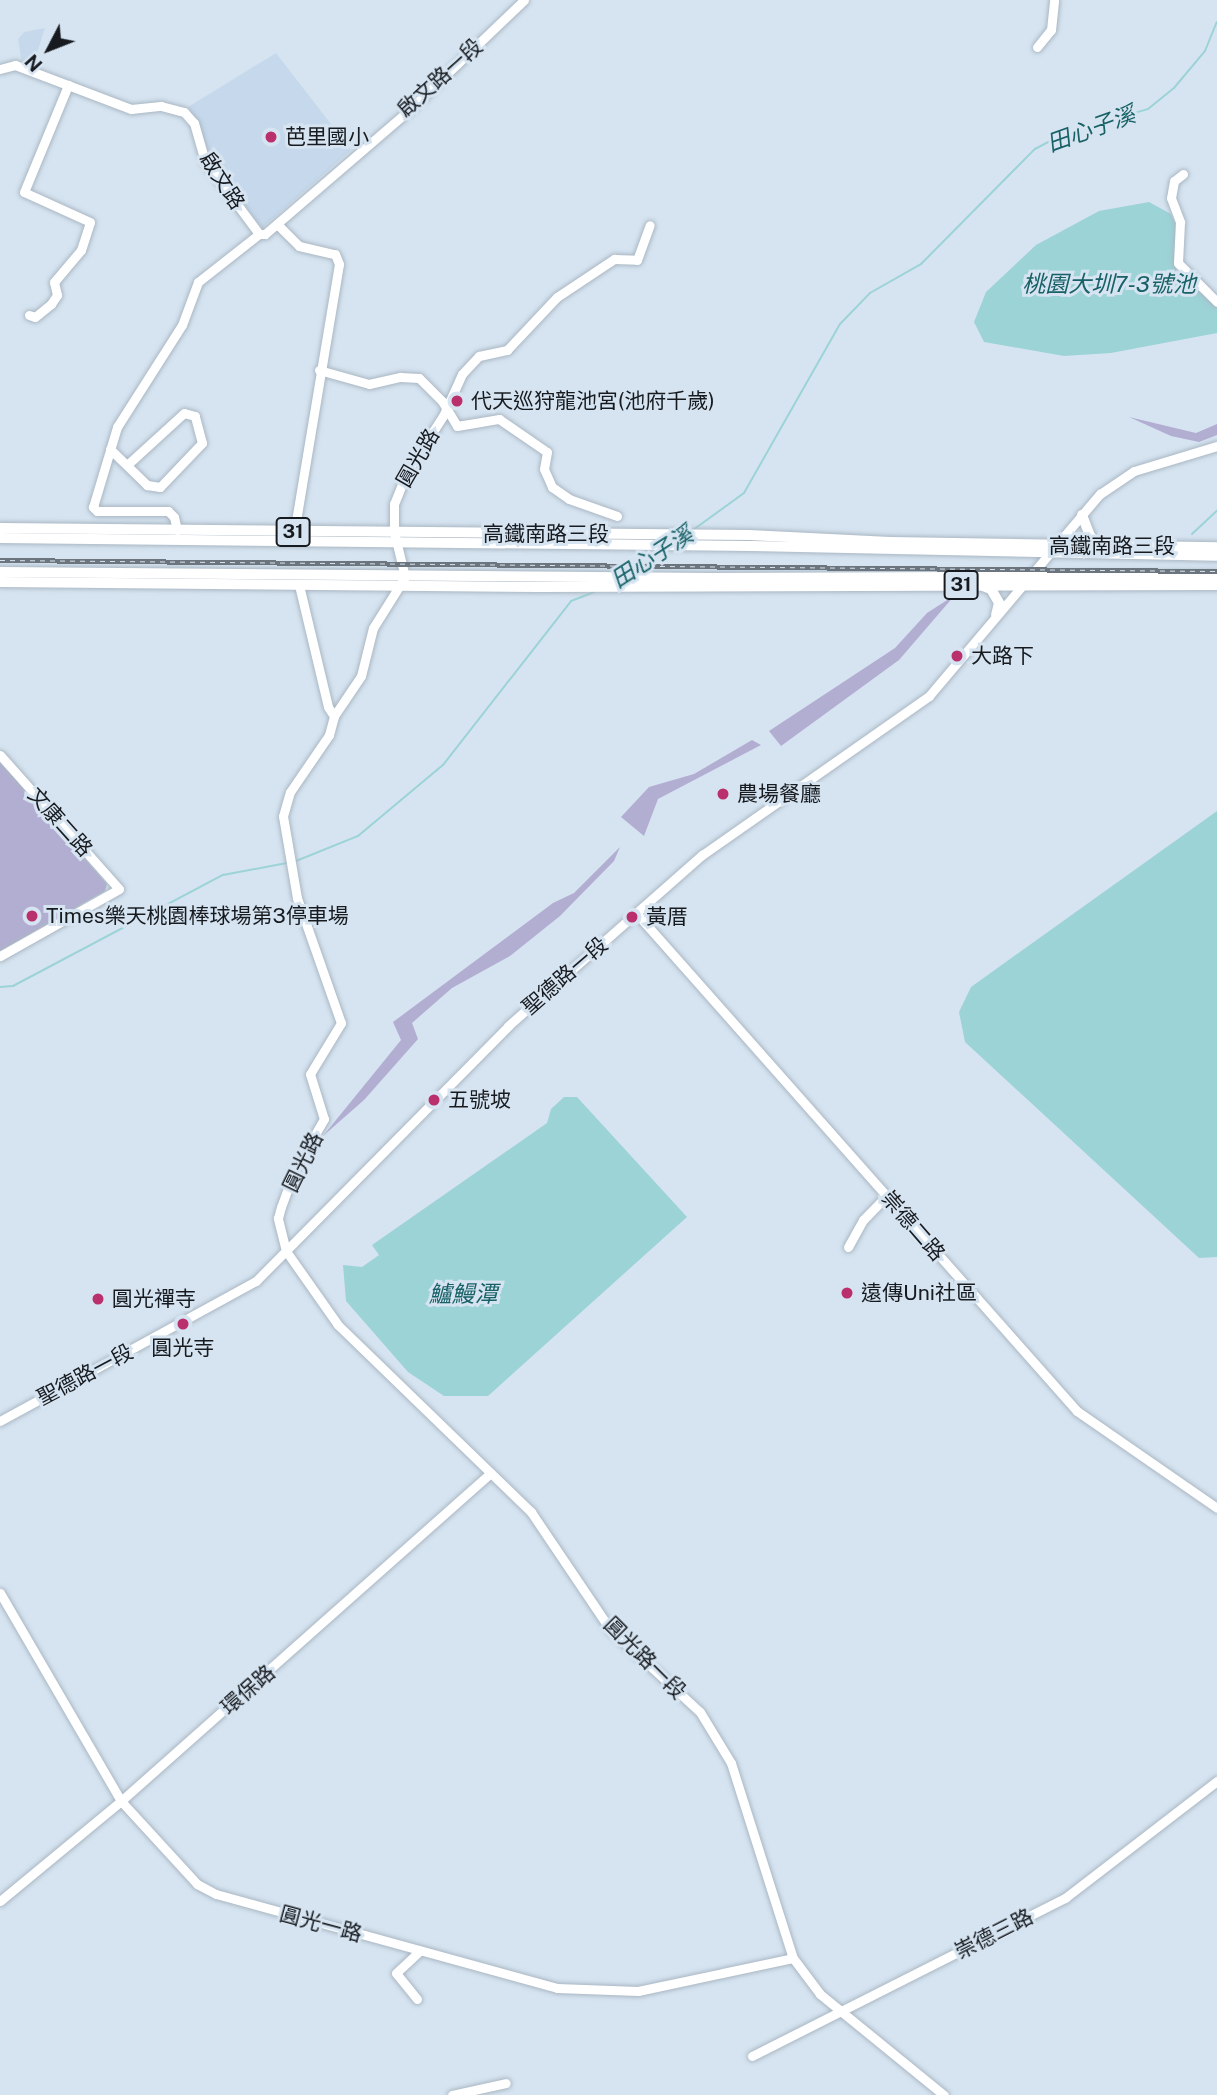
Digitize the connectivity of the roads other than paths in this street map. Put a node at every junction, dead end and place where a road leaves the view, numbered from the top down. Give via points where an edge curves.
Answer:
1 (524, 0) edge
2 (1054, 0) edge
3 (1037, 47) dead end
4 (0, 69) edge
5 (68, 85) junction
6 (1183, 174) dead end
7 (277, 224) junction
8 (650, 225) dead end
9 (259, 234) junction
10 (1217, 302) edge
11 (29, 315) dead end
12 (319, 370) junction
13 (445, 408) junction
14 (1217, 446) edge
15 (110, 449) junction
16 (127, 466) junction
17 (1082, 515) junction
18 (617, 516) dead end
19 (0, 528) edge
20 (177, 530) junction
21 (294, 531) junction
22 (397, 537) junction
23 (0, 538) edge
24 (214, 540) junction
25 (750, 541) junction
26 (1099, 544) junction
27 (1055, 545) junction
28 (1217, 547) edge
29 (1008, 554) junction
30 (1074, 554) junction
31 (1047, 555) junction
32 (1217, 556) edge
33 (0, 572) edge
34 (180, 575) junction
35 (1029, 575) junction
36 (1011, 576) junction
37 (1081, 576) junction
38 (1217, 576) edge
39 (403, 581) junction
40 (0, 582) edge
41 (709, 583) junction
42 (229, 585) junction
43 (299, 585) junction
44 (981, 585) junction
45 (1217, 585) edge
46 (1021, 586) junction
47 (996, 615) junction
48 (334, 716) junction
49 (0, 754) edge
50 (637, 914) junction
51 (0, 956) edge
52 (886, 1196) junction
53 (848, 1247) dead end
54 (286, 1251) junction
55 (0, 1421) edge
56 (491, 1473) junction
57 (1217, 1508) edge
58 (0, 1593) edge
59 (1217, 1781) edge
60 (121, 1801) junction
61 (0, 1901) edge
62 (420, 1951) junction
63 (793, 1958) junction
64 (417, 1999) dead end
65 (843, 2012) junction
66 (752, 2056) dead end
67 (506, 2083) dead end
68 (452, 2095) edge
69 (944, 2095) edge

1 - 7 street, 啟文路一段 via 409,110
2 - 3 street via 1051,30
4 - 5 street, 啟文路 via 15,65
5 - 9 street, 啟文路 via 131,109 161,106 190,116 205,161
5 - 11 street via 24,192 90,222 81,250 54,282 57,295 35,317
6 - 10 street via 1174,181 1171,198 1180,222 1178,263
7 - 9 street, 啟文路一段
7 - 12 street via 299,246 331,252 339,260
8 - 13 street via 637,260 614,259 557,297 507,350 479,356 462,374
9 - 15 street, 啟文路一段 via 198,282 182,325 117,427
12 - 13 street, 圓光路 via 369,384 400,376 419,378
12 - 21 street
13 - 18 street via 457,426 499,419 547,452 544,469 552,487 569,499
13 - 22 street, 圓光路 via 402,482 394,504
14 - 17 street, 聖德路一段 via 1121,477
15 - 16 street
15 - 20 street, 啟文路一段 via 93,507 97,511 168,512
16 - 16 street via 150,488 166,484 202,443 195,416 184,413
17 - 26 main road via 1090,536
17 - 27 street, 聖德路一段
19 - 20 main road, 高鐵南路三段 / 31
20 - 21 main road, 高鐵南路三段 / 31
20 - 24 main road
21 - 22 main road, 高鐵南路三段 / 31
22 - 24 main road, 高鐵南路三段 / 31
22 - 25 main road, 高鐵南路三段 / 31
22 - 39 street, 圓光路
23 - 24 main road, 高鐵南路三段 / 31
25 - 27 main road, 高鐵南路三段 / 31
25 - 29 main road, 高鐵南路三段 / 31
26 - 27 main road, 高鐵南路三段 / 31
26 - 28 main road, 高鐵南路三段 / 31
27 - 31 street, 聖德路一段
29 - 31 main road, 高鐵南路三段 / 31
29 - 36 main road
30 - 31 main road, 高鐵南路三段 / 31
30 - 32 main road, 高鐵南路三段 / 31
30 - 37 main road via 1069,568
31 - 35 street, 聖德路一段
33 - 34 main road, 高鐵南路三段 / 31
34 - 39 main road, 高鐵南路三段 / 31
34 - 42 main road
35 - 36 main road, 高鐵南路三段 / 31
35 - 37 main road, 高鐵南路三段 / 31
35 - 46 street, 聖德路一段
36 - 41 main road, 高鐵南路三段 / 31
37 - 38 main road, 高鐵南路三段 / 31
39 - 41 main road, 高鐵南路三段 / 31
39 - 43 main road, 高鐵南路三段 / 31
39 - 48 street via 373,628 360,676
40 - 42 main road, 高鐵南路三段 / 31
41 - 44 main road, 高鐵南路三段 / 31
42 - 43 main road, 高鐵南路三段 / 31
43 - 48 street
44 - 46 main road, 高鐵南路三段 / 31
44 - 47 main road via 991,589 999,603
45 - 46 main road, 高鐵南路三段 / 31
46 - 47 street, 聖德路一段
47 - 50 street, 聖德路一段 via 929,696 702,855
48 - 54 street, 圓光路 via 329,735 290,792 284,816 303,925 341,1023 310,1074 324,1119 295,1169 281,1207 278,1218
49 - 51 street, 文康二路 via 119,889
50 - 52 street, 崇德二路
50 - 54 street, 聖德路一段 via 508,1026
52 - 53 street via 863,1220
52 - 57 street, 崇德二路 via 1077,1411
54 - 55 street, 聖德路一段 via 243,1290
54 - 56 street, 圓光路一段 via 326,1311
56 - 60 street, 環保路
56 - 63 street, 圓光路一段 via 531,1512 610,1629 700,1712 731,1763
58 - 60 street, 圓光一路
59 - 65 street, 崇德三路 via 1065,1898
60 - 61 street, 環保路
60 - 62 street, 圓光一路 via 197,1884 216,1894
62 - 63 street, 圓光一路 via 557,1989 602,1991 638,1991
62 - 64 street via 396,1973
63 - 65 street, 圓光路一段 via 820,1994
65 - 66 street, 崇德三路
65 - 69 street, 圓光路一段
67 - 68 street

